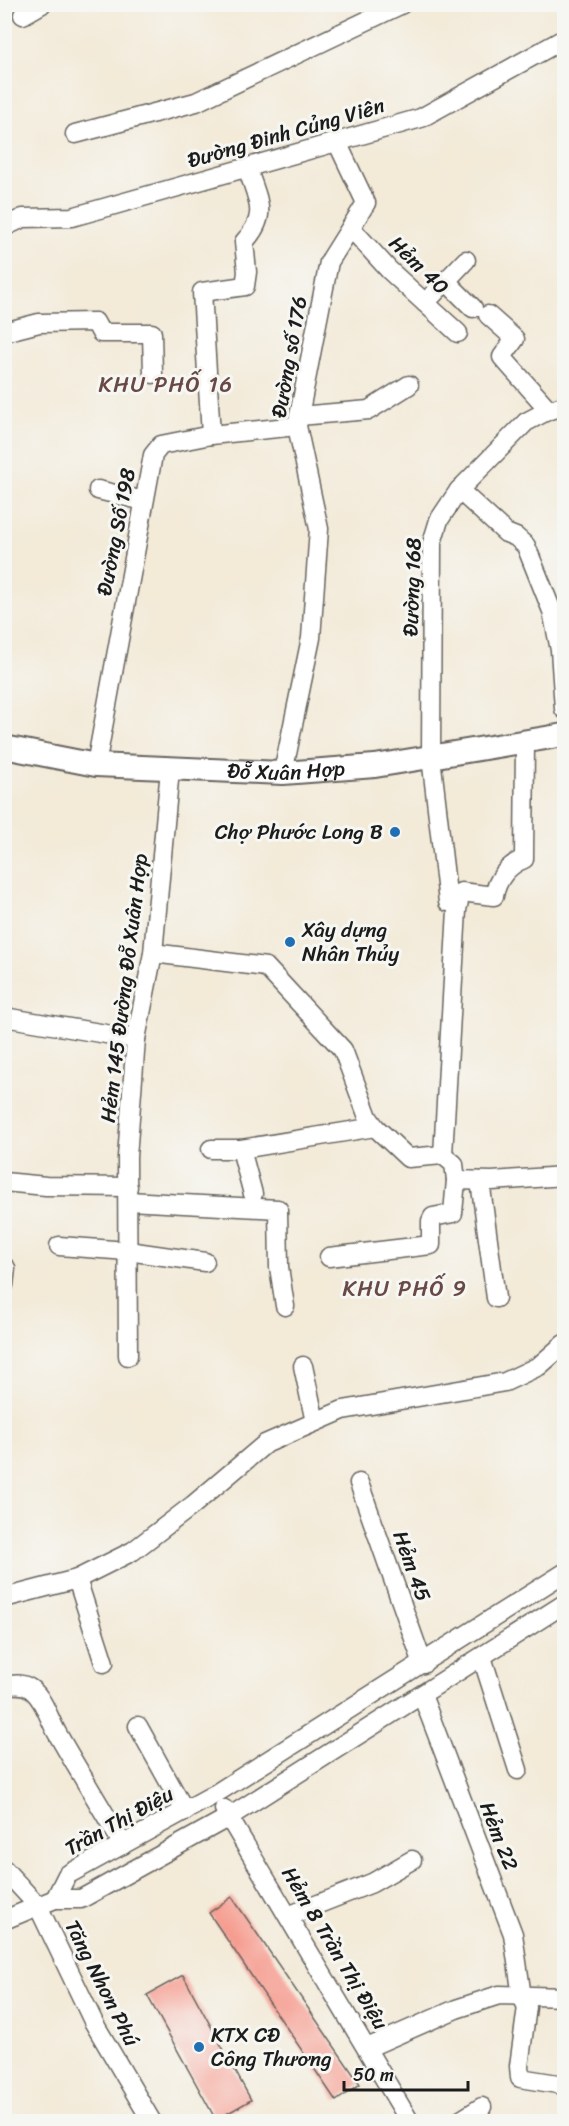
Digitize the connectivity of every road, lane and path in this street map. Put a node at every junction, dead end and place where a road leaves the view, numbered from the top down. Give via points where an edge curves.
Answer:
1 (42, 4) edge
2 (402, 4) edge
3 (23, 15) dead end
4 (564, 39) edge
5 (75, 134) dead end
6 (337, 142) junction
7 (247, 167) junction
8 (4, 227) edge
9 (351, 228) junction
10 (466, 260) dead end
11 (446, 281) junction
12 (425, 303) junction
13 (4, 332) edge
14 (458, 333) dead end
15 (153, 374) dead end
16 (408, 385) dead end
17 (557, 408) edge
18 (298, 421) junction
19 (211, 435) junction
20 (98, 490) dead end
21 (459, 490) junction
22 (144, 501) junction
23 (564, 709) edge
24 (564, 735) edge
25 (525, 741) junction
26 (4, 747) edge
27 (431, 757) junction
28 (96, 765) junction
29 (170, 769) junction
30 (283, 773) junction
31 (448, 902) dead end
32 (153, 953) junction
33 (4, 1017) edge
34 (136, 1039) junction
35 (375, 1127) junction
36 (211, 1149) dead end
37 (241, 1149) junction
38 (443, 1155) junction
39 (564, 1176) edge
40 (456, 1180) junction
41 (480, 1181) junction
42 (4, 1182) edge
43 (128, 1194) junction
44 (253, 1194) dead end
45 (59, 1246) dead end
46 (128, 1251) junction
47 (329, 1257) dead end
48 (206, 1262) dead end
49 (496, 1298) dead end
50 (285, 1306) dead end
51 (564, 1344) edge
52 (128, 1356) dead end
53 (303, 1366) dead end
54 (315, 1422) junction
55 (359, 1483) dead end
56 (564, 1573) edge
57 (77, 1579) junction
58 (535, 1594) junction
59 (4, 1598) edge
60 (564, 1604) edge
61 (548, 1616) junction
62 (482, 1657) junction
63 (104, 1662) dead end
64 (423, 1664) junction
65 (4, 1686) edge
66 (422, 1695) junction
67 (138, 1726) dead end
68 (518, 1770) dead end
69 (215, 1794) junction
70 (185, 1811) junction
71 (229, 1817) junction
72 (123, 1845) junction
73 (412, 1860) dead end
74 (4, 1869) edge
75 (55, 1899) junction
76 (38, 1906) junction
77 (288, 1916) junction
78 (4, 1920) edge
79 (522, 1997) junction
80 (564, 1997) edge
81 (367, 2048) junction
82 (564, 2085) edge
83 (482, 2107) dead end
84 (152, 2121) edge
85 (410, 2121) edge
86 (458, 2121) edge

1 - 3 street
2 - 5 street via 196,102
4 - 6 street, Đường Đinh Củng Viên via 433,113
6 - 7 street, Đường Đinh Củng Viên
6 - 9 street, Đường số 176 via 366,204
7 - 8 street, Đường Đinh Củng Viên via 72,217 23,218
7 - 19 street via 261,216 244,242 245,286 202,292
9 - 12 street, Hẻm 40
9 - 18 street, Đường số 176 via 329,262
10 - 11 street
11 - 12 street
11 - 17 street via 515,339 502,357
12 - 14 street, Hẻm 40
13 - 15 street via 39,323 95,322 101,333 152,333
16 - 18 street, Đường Số 198 via 369,410
17 - 21 street, Đường 168 via 526,422
18 - 19 street, Đường Số 198
18 - 30 street, Đường số 176 via 319,529 311,638
19 - 22 street, Đường Số 198 via 161,445 153,455
20 - 22 street
21 - 23 street via 526,546 552,611 560,650
21 - 27 street, Đường 168 via 439,520 432,543
22 - 28 street, Đường Số 198
24 - 25 main road, Đỗ Xuân Hợp
25 - 27 main road, Đỗ Xuân Hợp
25 - 38 street via 524,859 503,875 494,896 461,892 457,910
26 - 28 main road, Đỗ Xuân Hợp
27 - 30 main road, Đỗ Xuân Hợp
27 - 31 street, Đường 168
28 - 29 main road, Đỗ Xuân Hợp
29 - 30 main road, Đỗ Xuân Hợp
29 - 32 street, Hẻm 145 Đường Đỗ Xuân Hợp
32 - 34 street, Hẻm 145 Đường Đỗ Xuân Hợp
32 - 35 street via 266,967 343,1050
33 - 34 street
34 - 43 street, Hẻm 145 Đường Đỗ Xuân Hợp
35 - 37 street
35 - 38 street via 408,1158
36 - 37 street
37 - 44 street
38 - 40 street via 454,1164
39 - 41 street
40 - 41 street
40 - 47 street via 453,1213 433,1217 431,1245
41 - 49 street
42 - 43 street
43 - 46 street, Hẻm 145 Đường Đỗ Xuân Hợp
43 - 50 street via 278,1209 279,1267
45 - 46 street
46 - 48 street
46 - 52 street, Hẻm 145 Đường Đỗ Xuân Hợp
51 - 54 street via 539,1366 505,1382 343,1410
53 - 54 street
54 - 57 street via 266,1444 133,1551
55 - 64 street, Hẻm 45
56 - 58 street, Trần Thị Điệu
57 - 59 street
57 - 63 street
58 - 61 street
58 - 64 street, Trần Thị Điệu
60 - 61 street
61 - 62 street
62 - 66 street
62 - 68 street
64 - 69 street, Trần Thị Điệu
65 - 72 street via 27,1686 39,1697
66 - 71 street
66 - 79 street, Hẻm 22 via 513,1934
67 - 70 street
69 - 70 street, Trần Thị Điệu
69 - 71 street, Hẻm 8 Trần Thị Điệu
70 - 72 street, Trần Thị Điệu
71 - 75 street via 81,1899
71 - 77 street, Hẻm 8 Trần Thị Điệu
72 - 75 street, Trần Thị Điệu via 67,1875
73 - 77 street via 372,1883
74 - 76 street, Tăng Nhơn Phú
75 - 76 street
76 - 78 street
76 - 84 street, Tăng Nhơn Phú via 94,2023
77 - 81 street, Hẻm 8 Trần Thị Điệu
79 - 80 street, Hẻm 8 Trần Thị Điệu
79 - 81 street, Hẻm 8 Trần Thị Điệu via 499,1995 456,2009
79 - 82 street, Hẻm 22 via 527,2007 520,2078
81 - 85 street
83 - 86 street

